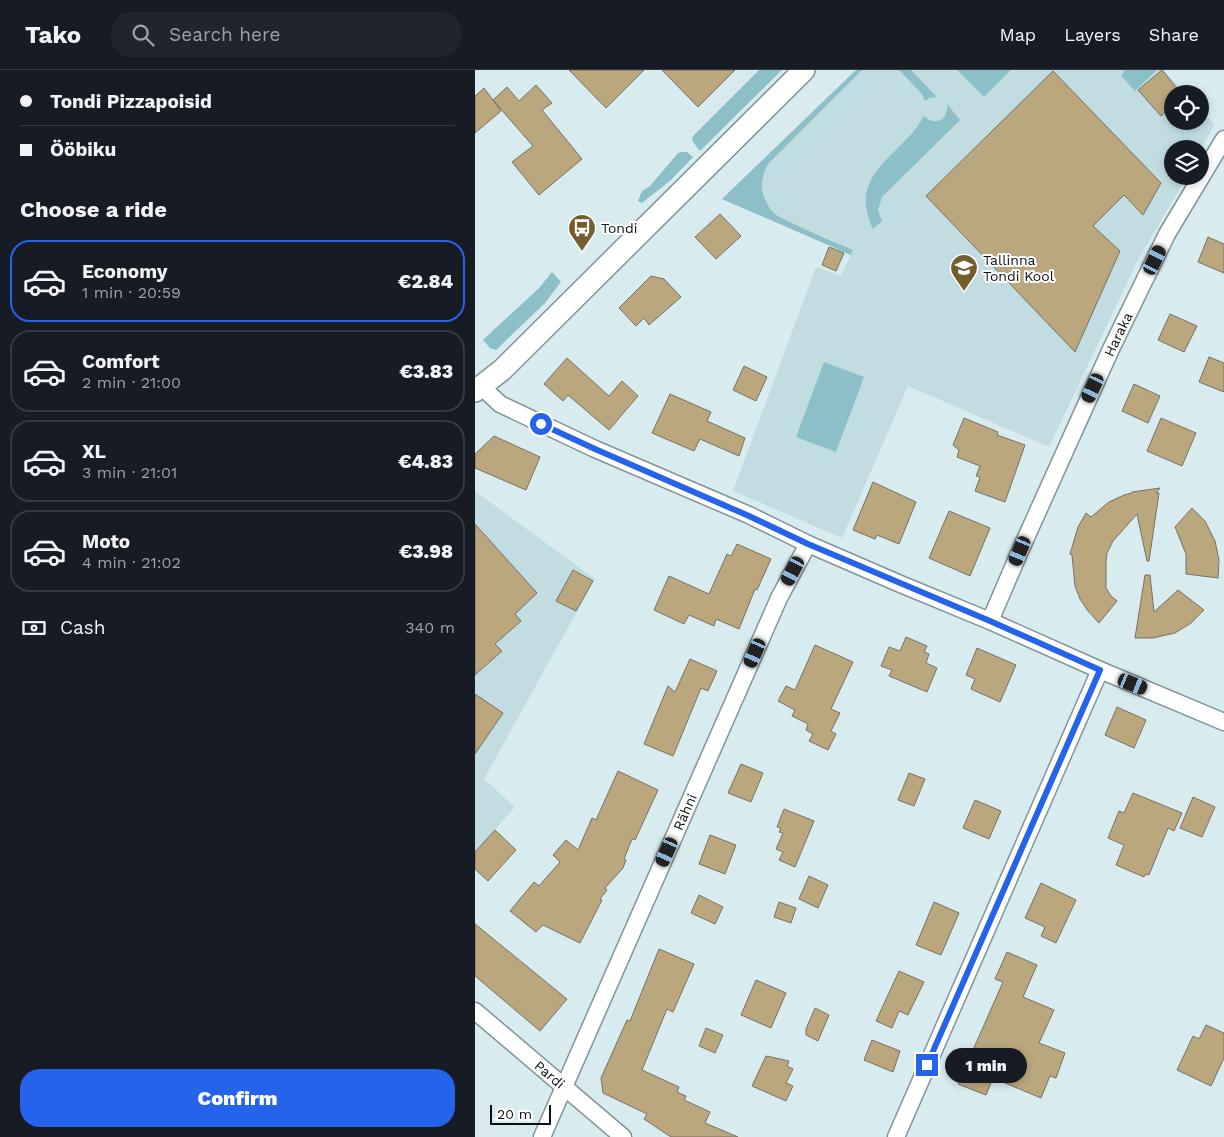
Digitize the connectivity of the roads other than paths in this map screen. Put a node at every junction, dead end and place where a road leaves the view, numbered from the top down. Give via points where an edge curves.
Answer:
1 (804, 70) edge
2 (1224, 139) edge
3 (478, 388) edge
4 (808, 544) junction
5 (990, 621) junction
6 (1100, 670) junction
7 (1224, 722) edge
8 (475, 1011) edge
9 (563, 1087) junction
10 (542, 1137) edge
11 (623, 1137) edge
12 (896, 1137) edge

1 - 3 street via 501,370
2 - 5 street, Haraka via 1167,234 1111,349
3 - 4 street via 500,404 595,449
4 - 5 street
4 - 9 street, Rähni via 779,598
5 - 6 street
6 - 7 street
6 - 12 street
8 - 9 street, Pardi
9 - 10 street, Rähni
9 - 11 street, Pardi

